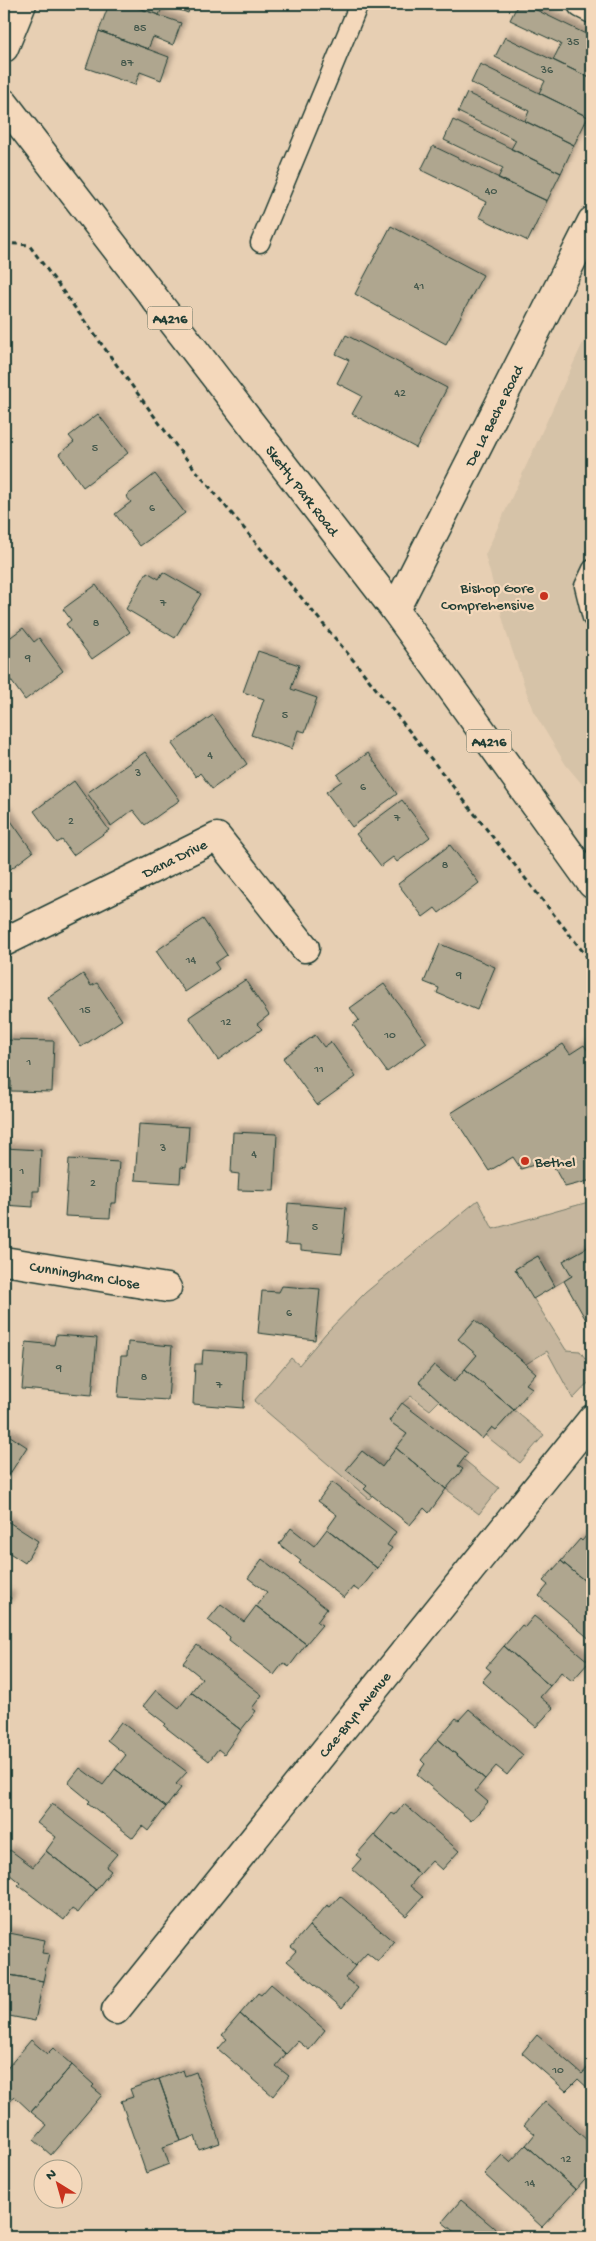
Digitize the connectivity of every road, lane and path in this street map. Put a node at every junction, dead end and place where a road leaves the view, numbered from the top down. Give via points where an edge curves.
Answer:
1 (22, 4) edge
2 (360, 4) edge
3 (582, 4) edge
4 (592, 9) edge
5 (4, 48) edge
6 (4, 103) edge
7 (592, 221) edge
8 (4, 243) edge
9 (260, 243) dead end
10 (592, 569) edge
11 (395, 610) junction
12 (592, 618) edge
13 (592, 884) edge
14 (4, 942) edge
15 (305, 948) dead end
16 (592, 963) edge
17 (4, 1261) edge
18 (168, 1288) dead end
19 (592, 1419) edge
20 (116, 2010) dead end

1 - 5 street
2 - 9 lane
3 - 4 street
6 - 11 street, Sketty Park Road / A4216
7 - 11 street, De La Beche Road
8 - 16 path via 29,245 179,450 358,666
10 - 12 lane via 584,586
11 - 13 street, Sketty Park Road / A4216
14 - 15 street, Dana Drive via 217,836
17 - 18 street, Cunningham Close
19 - 20 street, Cae-Bryn Avenue

